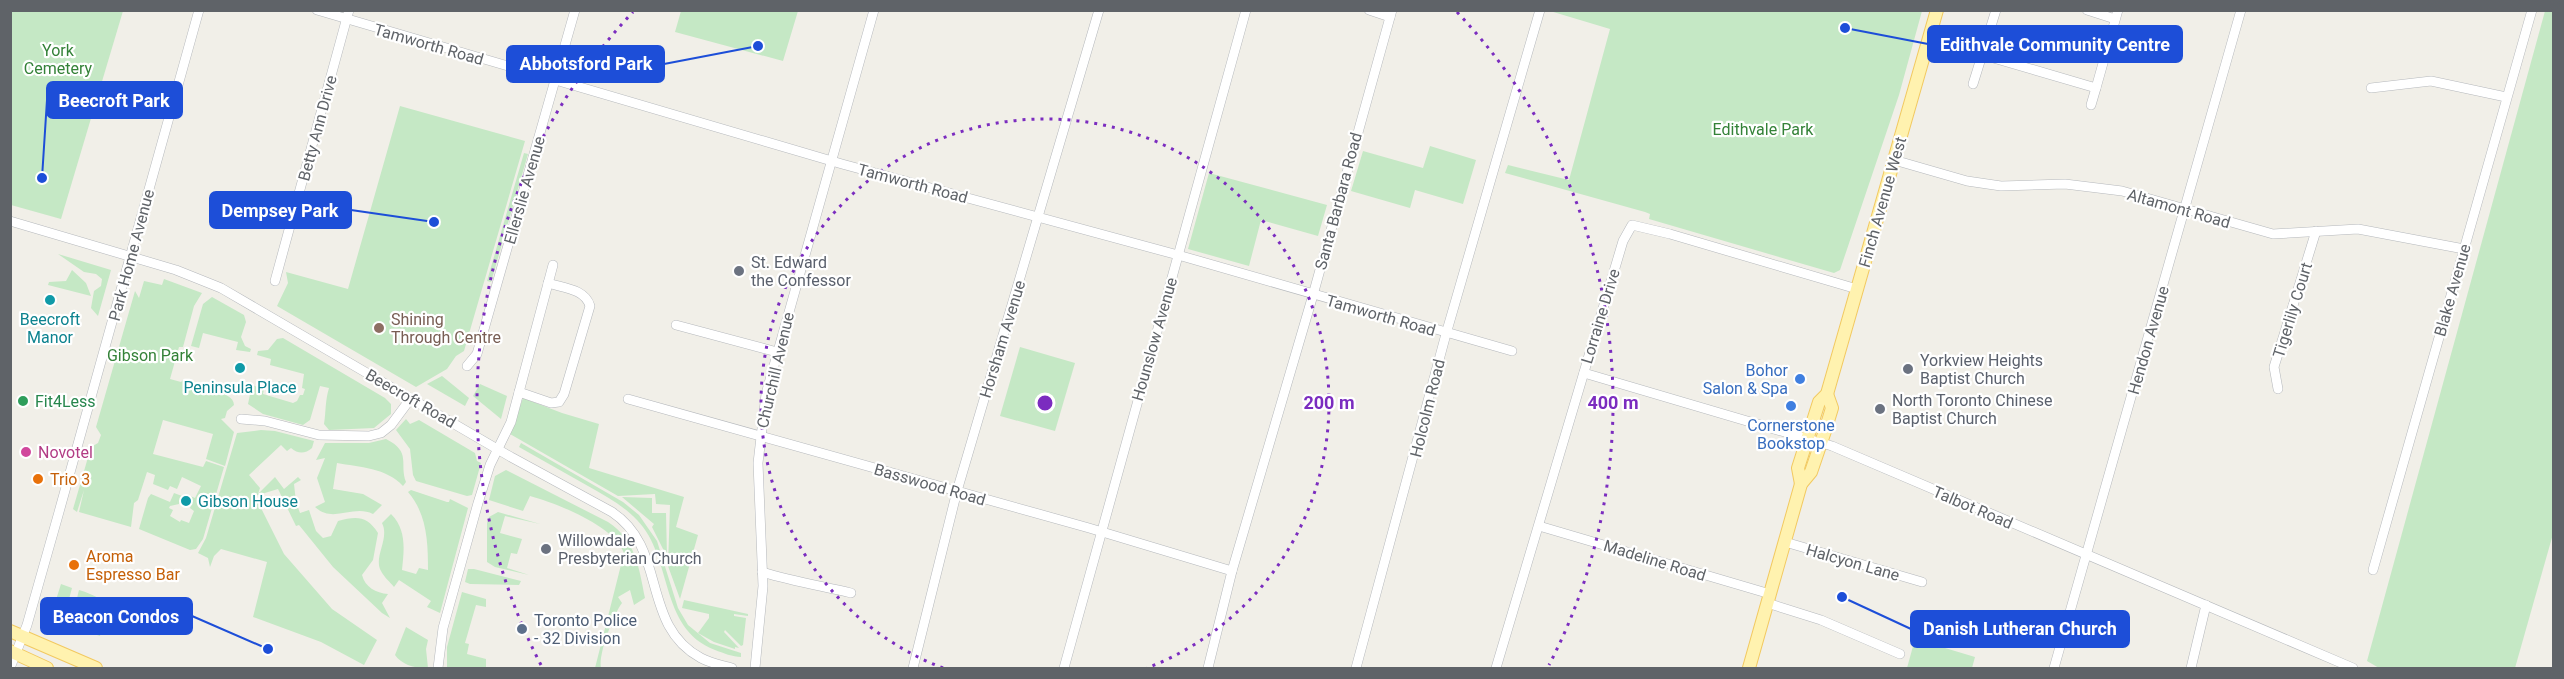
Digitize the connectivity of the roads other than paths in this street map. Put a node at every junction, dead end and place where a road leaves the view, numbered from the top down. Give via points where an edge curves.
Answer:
1 (199, 10) edge
2 (317, 10) edge
3 (575, 10) edge
4 (874, 10) edge
5 (1099, 10) edge
6 (1246, 10) edge
7 (1369, 10) edge
8 (1540, 10) edge
9 (1937, 10) edge
10 (1996, 10) edge
11 (2087, 10) edge
12 (2241, 10) edge
13 (2532, 10) edge
14 (1391, 14) edge
15 (348, 15) edge
16 (2117, 15) edge
17 (1983, 55) junction
18 (555, 81) junction
19 (1973, 84) dead end
20 (2096, 88) junction
21 (2371, 88) dead end
22 (2506, 97) junction
23 (2091, 105) dead end
24 (832, 160) junction
25 (1894, 160) junction
26 (2185, 211) junction
27 (1039, 216) junction
28 (10, 221) edge
29 (2316, 231) junction
30 (2464, 249) junction
31 (1178, 255) junction
32 (131, 257) junction
33 (553, 265) dead end
34 (275, 281) dead end
35 (548, 283) junction
36 (1857, 289) junction
37 (1313, 295) junction
38 (676, 325) dead end
39 (1446, 334) junction
40 (1512, 351) dead end
41 (777, 352) junction
42 (467, 366) dead end
43 (1584, 373) junction
44 (2278, 389) dead end
45 (519, 392) junction
46 (1827, 394) junction
47 (411, 398) junction
48 (628, 399) dead end
49 (241, 419) dead end
50 (760, 436) junction
51 (1808, 438) junction
52 (1821, 442) junction
53 (498, 448) junction
54 (1801, 484) junction
55 (957, 491) junction
56 (1539, 526) junction
57 (1100, 532) junction
58 (1785, 542) junction
59 (2086, 556) junction
60 (2373, 570) dead end
61 (762, 572) junction
62 (1232, 572) junction
63 (1922, 582) dead end
64 (851, 593) dead end
65 (1769, 599) junction
66 (2206, 605) junction
67 (10, 631) edge
68 (22, 637) junction
69 (13, 653) edge
70 (1900, 654) dead end
71 (10, 668) edge
72 (2352, 668) edge
73 (47, 669) edge
74 (96, 669) edge
75 (438, 669) edge
76 (732, 669) edge
77 (755, 669) edge
78 (913, 669) edge
79 (1064, 669) edge
80 (1208, 669) edge
81 (1356, 669) edge
82 (1496, 669) edge
83 (1749, 669) edge
84 (2054, 669) edge
85 (2191, 669) edge

1 - 32 street, Park Home Avenue
2 - 15 street, Tamworth Road
3 - 18 street, Ellerslie Avenue
4 - 24 street, Churchill Avenue
5 - 27 street, Horsham Avenue
6 - 31 street, Hounslow Avenue
7 - 14 street
8 - 39 street, Holcolm Road
9 - 25 main road, Finch Avenue West
10 - 17 street
11 - 16 street
12 - 26 street, Hendon Avenue
13 - 22 street, Blake Avenue
14 - 37 street, Santa Barbara Road
15 - 18 street, Tamworth Road
15 - 34 street, Betty Ann Drive
16 - 20 street
17 - 19 street
17 - 20 street
18 - 24 street, Tamworth Road
18 - 42 street, Ellerslie Avenue via 477,354
20 - 23 street
21 - 22 street via 2431,81
22 - 30 street, Blake Avenue
24 - 27 street, Tamworth Road
24 - 41 street, Churchill Avenue
25 - 26 street, Altamont Road via 2001,186 2065,184 2122,191
25 - 36 main road, Finch Avenue West
26 - 29 street, Altamont Road via 2272,234
26 - 59 street, Hendon Avenue
27 - 31 street, Tamworth Road
27 - 55 street, Horsham Avenue
28 - 32 street, Beecroft Road
29 - 30 street, Altamont Road via 2358,229
29 - 44 street, Tigerlily Court via 2274,367
30 - 60 street, Blake Avenue
31 - 37 street, Tamworth Road
31 - 57 street, Hounslow Avenue
32 - 47 street, Beecroft Road via 190,274 221,288
32 - 68 street, Park Home Avenue
33 - 35 street
35 - 45 street
35 - 45 street via 581,293 590,306 559,402
36 - 43 street, Lorraine Drive via 1632,225 1623,241
36 - 46 main road, Finch Avenue West
37 - 39 street, Tamworth Road
37 - 62 street, Santa Barbara Road
38 - 41 street
39 - 40 street, Tamworth Road
39 - 81 street, Holcolm Road
41 - 50 street, Churchill Avenue
43 - 51 street, Talbot Road
43 - 56 street, Lorraine Drive
45 - 53 street via 511,422
46 - 51 main road, Finch Avenue West via 1819,402
46 - 52 main road, Finch Avenue West via 1832,408
47 - 49 street via 391,425 369,436 319,435
47 - 53 street, Beecroft Road
48 - 50 street, Basswood Road
50 - 55 street, Basswood Road
50 - 61 street, Churchill Avenue via 757,485
51 - 52 street, Talbot Road
51 - 54 main road, Finch Avenue West via 1798,468
52 - 54 main road, Finch Avenue West via 1811,472
52 - 59 street, Talbot Road
53 - 75 street via 478,503 449,608
53 - 76 street, Beecroft Road via 626,523 644,548 660,609 673,634 698,657
54 - 58 main road, Finch Avenue West
55 - 57 street, Basswood Road
55 - 78 street, Horsham Avenue
56 - 65 street, Madeline Road
56 - 82 street, Lorraine Drive
57 - 62 street, Basswood Road
57 - 79 street, Hounslow Avenue
58 - 63 street, Halcyon Lane
58 - 65 main road, Finch Avenue West
59 - 66 street, Talbot Road
59 - 84 street, Hendon Avenue
61 - 64 street
61 - 77 street, Churchill Avenue
62 - 80 street, Santa Barbara Road
65 - 70 street, Madeline Road
65 - 83 main road, Finch Avenue West
66 - 72 street, Talbot Road
66 - 85 street
67 - 68 main road
68 - 69 street, Park Home Avenue
68 - 74 main road
69 - 71 street, Park Home Avenue
69 - 73 main road

